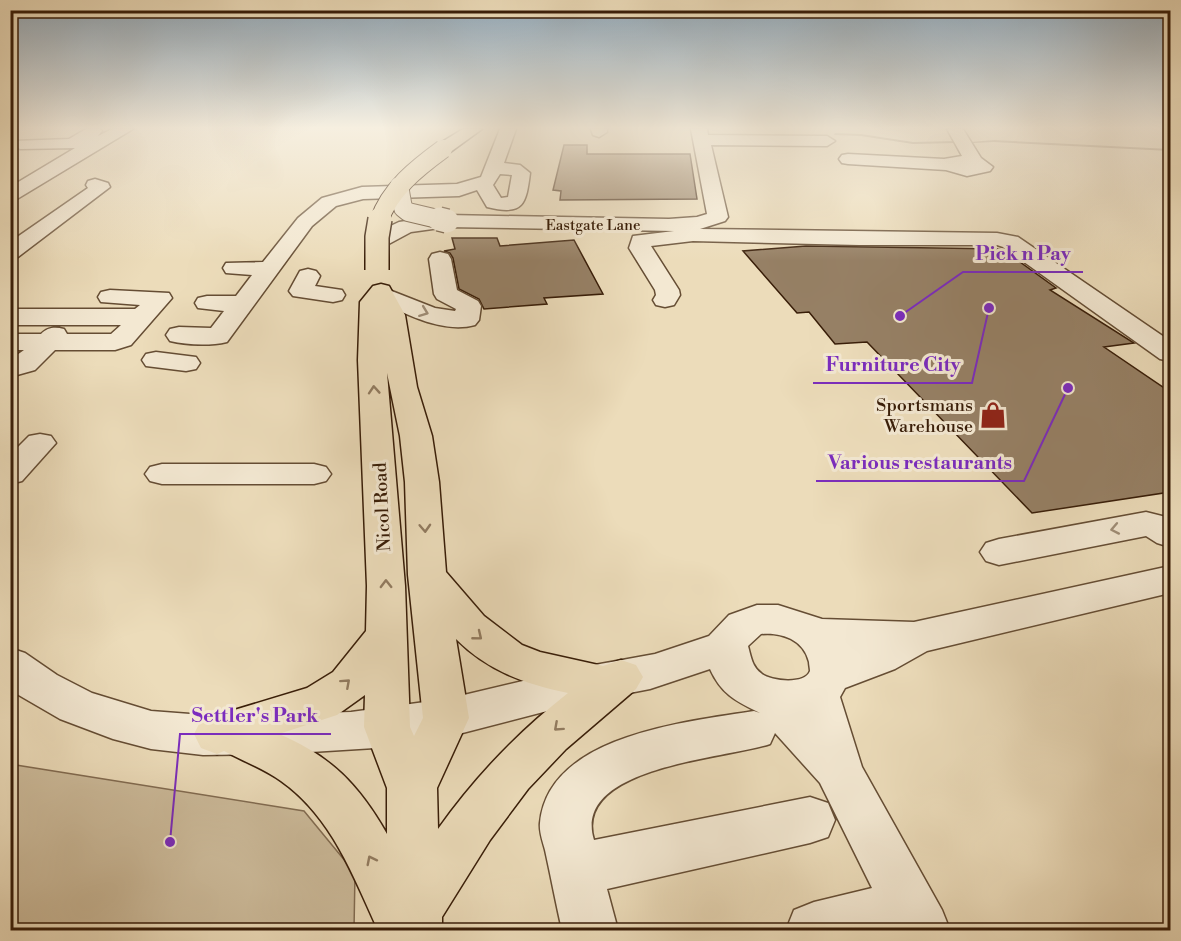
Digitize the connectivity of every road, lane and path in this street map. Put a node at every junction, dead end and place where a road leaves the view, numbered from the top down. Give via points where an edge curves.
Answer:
1 (28, 173) edge
2 (33, 173) edge
3 (414, 173) edge
4 (493, 173) edge
5 (521, 173) edge
6 (709, 173) edge
7 (10, 178) edge
8 (482, 183) junction
9 (95, 185) dead end
10 (399, 186) junction
11 (10, 195) edge
12 (447, 221) junction
13 (377, 241) junction
14 (10, 252) edge
15 (440, 259) dead end
16 (234, 268) dead end
17 (270, 268) junction
18 (308, 276) dead end
19 (381, 285) junction
20 (333, 295) dead end
21 (10, 296) edge
22 (213, 296) dead end
23 (96, 297) junction
24 (249, 297) junction
25 (665, 300) dead end
26 (10, 317) edge
27 (74, 317) junction
28 (142, 317) junction
29 (179, 335) dead end
30 (10, 342) edge
31 (48, 342) junction
32 (1170, 353) edge
33 (156, 360) dead end
34 (186, 363) dead end
35 (10, 369) edge
36 (10, 442) edge
37 (10, 474) edge
38 (162, 474) dead end
39 (314, 474) dead end
40 (1170, 535) edge
41 (999, 552) dead end
42 (427, 575) junction
43 (1170, 580) edge
44 (814, 634) junction
45 (385, 637) junction
46 (914, 638) junction
47 (727, 646) junction
48 (10, 665) edge
49 (621, 677) junction
50 (784, 696) junction
51 (446, 718) junction
52 (387, 727) junction
53 (225, 735) junction
54 (412, 788) junction
55 (810, 820) dead end
56 (576, 870) junction
57 (916, 919) edge
58 (412, 924) edge
59 (590, 930) edge
60 (814, 930) edge

1 - 7 street
2 - 11 street
3 - 10 main road, Nicol Road, bridge
4 - 8 street
5 - 8 street via 517,200 507,204 494,202
6 - 12 street, Eastgate Lane via 718,216 699,223
8 - 17 street via 451,191 367,192 334,199 305,222
9 - 14 street via 101,188
10 - 12 street, Eastgate Lane, bridge via 403,207 408,212
10 - 13 main road, Nicol Road, bridge via 383,211
12 - 13 street, bridge via 406,226
13 - 19 main road, Nicol Road, bridge
19 -> 15 street via 430,315 466,320 469,306 446,294
16 - 17 street
17 - 24 street
18 - 20 street via 301,291
19 -> 42 main road, Nicol Road via 392,315 416,436
45 -> 19 main road, Nicol Road via 386,586 372,360 372,302
21 - 23 street
22 - 24 street
23 - 27 street
23 - 28 street via 160,298
24 - 29 street via 218,336
25 - 32 street via 667,290 640,248 641,241 693,235 997,239 1010,242
26 - 27 street
27 - 28 street
27 - 31 street
28 - 31 street via 116,342
30 - 31 street
31 - 35 street via 25,364
33 - 34 street
36 - 37 street via 40,443
38 - 39 street
40 -> 41 street via 1159,527 1146,525
42 -> 49 main road via 477,636 522,663
42 - 51 main road, Nicol Road
43 - 46 street
44 - 46 street
44 - 47 street via 799,625 766,619 739,628
44 - 50 street via 831,657
45 - 52 main road, Nicol Road
53 -> 45 main road via 321,702 348,684
46 - 50 street via 880,657
47 - 49 street
47 - 50 street via 732,672
48 - 53 street via 50,693 113,719 153,730
49 - 50 street
49 - 51 street
49 -> 58 main road via 560,724 483,807
50 - 56 street via 656,750 615,763 582,784 568,804 565,824
50 - 57 street via 802,733 839,772
51 - 52 street
51 - 54 main road
52 - 53 street via 313,734
52 - 54 main road
58 -> 53 main road via 333,794 299,767
54 - 58 main road
55 - 56 street
56 - 59 street
57 - 60 street

